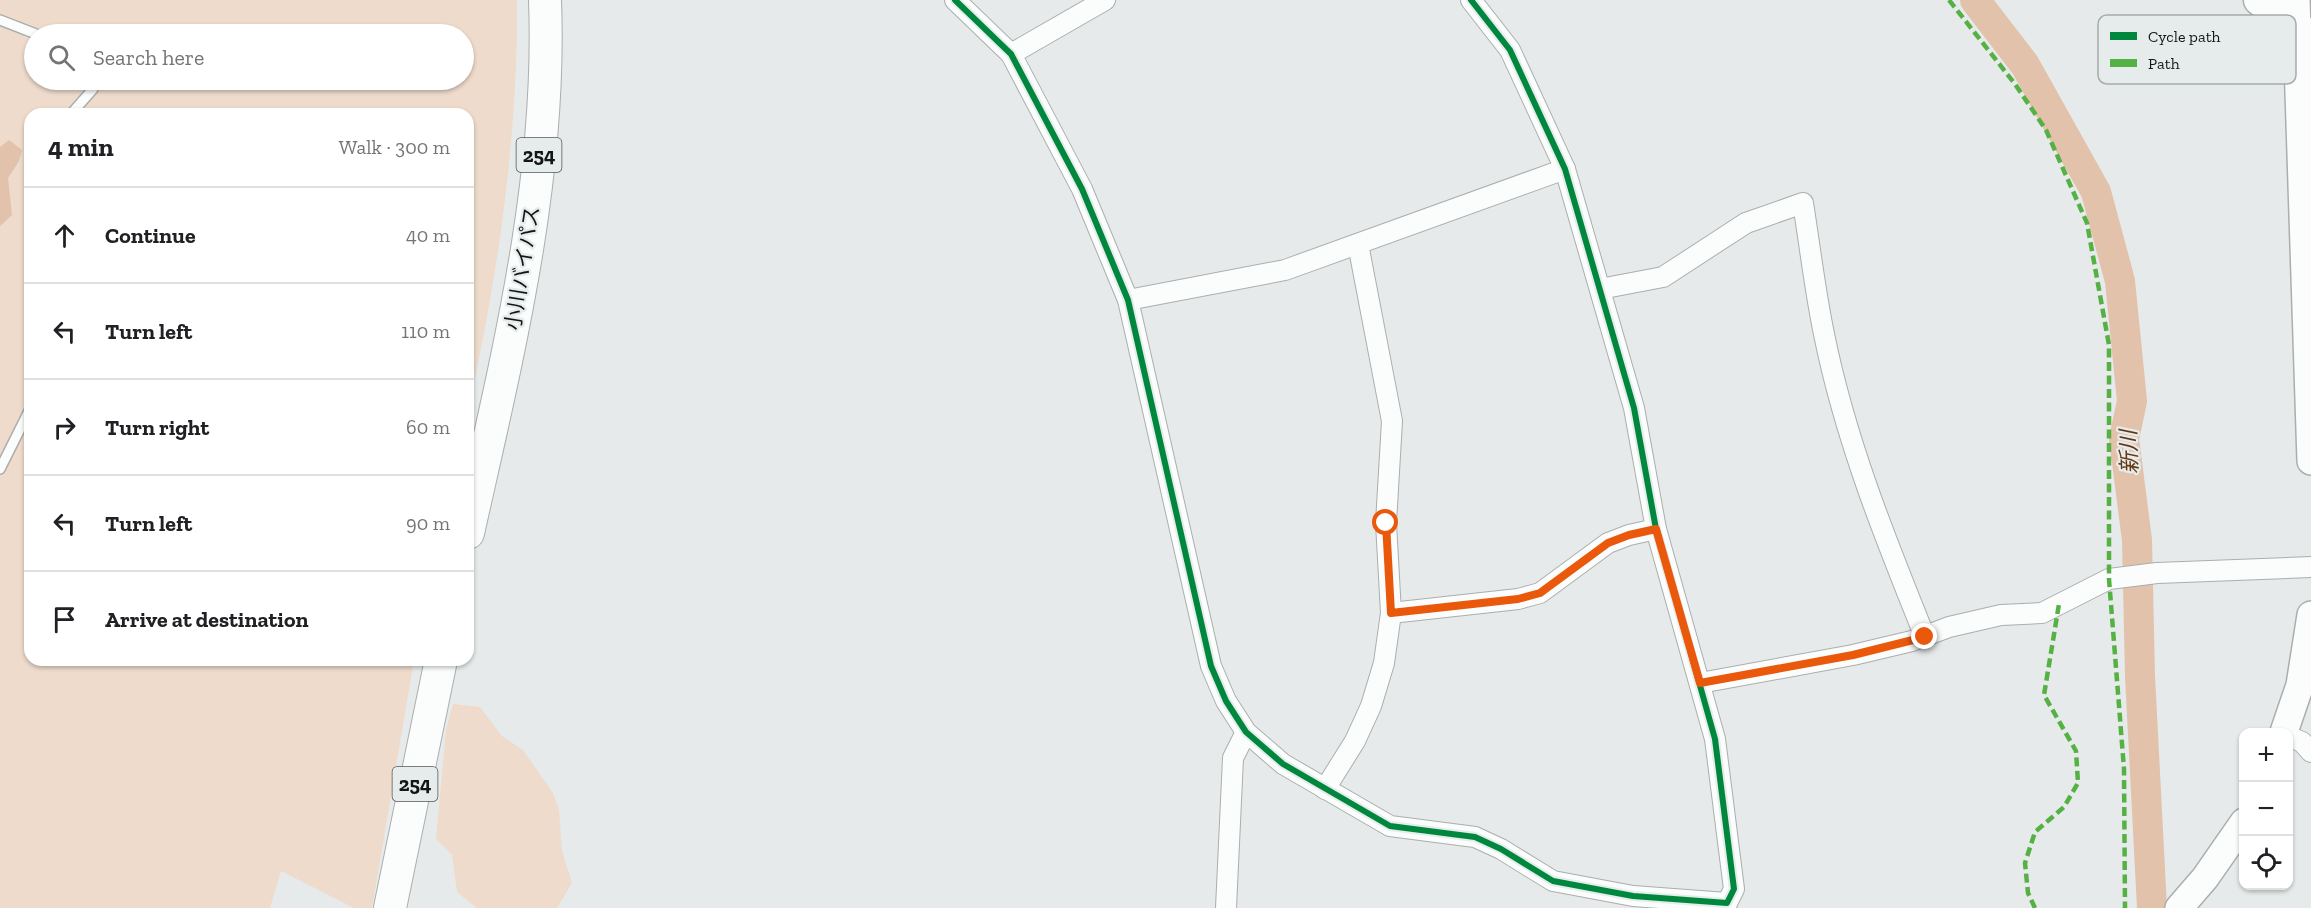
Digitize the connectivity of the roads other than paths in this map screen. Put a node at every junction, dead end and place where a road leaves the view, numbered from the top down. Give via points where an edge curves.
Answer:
1 (545, 0) edge
2 (954, 0) edge
3 (1105, 0) edge
4 (1471, 0) edge
5 (2259, 0) edge
6 (2290, 15) edge
7 (0, 20) edge
8 (2302, 21) edge
9 (24, 29) edge
10 (1011, 54) junction
11 (92, 90) edge
12 (76, 108) edge
13 (1564, 169) junction
14 (1358, 244) junction
15 (1600, 289) junction
16 (1128, 300) junction
17 (24, 421) edge
18 (2311, 461) edge
19 (0, 469) edge
20 (474, 506) edge
21 (1656, 529) junction
22 (2311, 567) edge
23 (1391, 613) junction
24 (2311, 615) edge
25 (1925, 637) junction
26 (440, 666) edge
27 (1700, 683) junction
28 (2285, 728) edge
29 (1246, 732) junction
30 (2293, 738) edge
31 (2311, 752) edge
32 (1325, 789) junction
33 (2239, 829) edge
34 (1633, 902) edge
35 (1728, 906) edge
36 (390, 908) edge
37 (1226, 908) edge
38 (2178, 908) edge

1 - 20 highway, 小川バイパス / 254 via 543,117 532,217 518,308
2 - 10 street
3 - 10 street
4 - 13 street via 1510,50
5 - 6 main road
7 - 9 lane
8 - 18 main road
10 - 16 street via 1082,189
11 - 12 lane
13 - 14 street
13 - 15 street
14 - 16 street via 1286,270
14 - 23 street via 1392,422 1386,523
15 - 21 street via 1634,408
15 - 25 street via 1663,277 1746,223 1803,203 1824,334 1843,410 1870,499
16 - 29 street via 1211,666 1226,701
17 - 19 lane
21 - 23 street via 1608,543 1540,593 1518,599
21 - 27 street
22 - 25 street via 2157,573 2109,579 2042,613 2001,615
23 - 32 street via 1384,663 1371,706
24 - 28 main road via 2300,685
25 - 27 street via 1853,655
26 - 36 highway, 254
27 - 35 street via 1715,739 1734,889
29 - 32 street via 1283,764
29 - 37 street via 1233,758
30 - 31 street
32 - 34 street via 1390,826 1475,837 1553,882
33 - 38 main road
34 - 35 street

